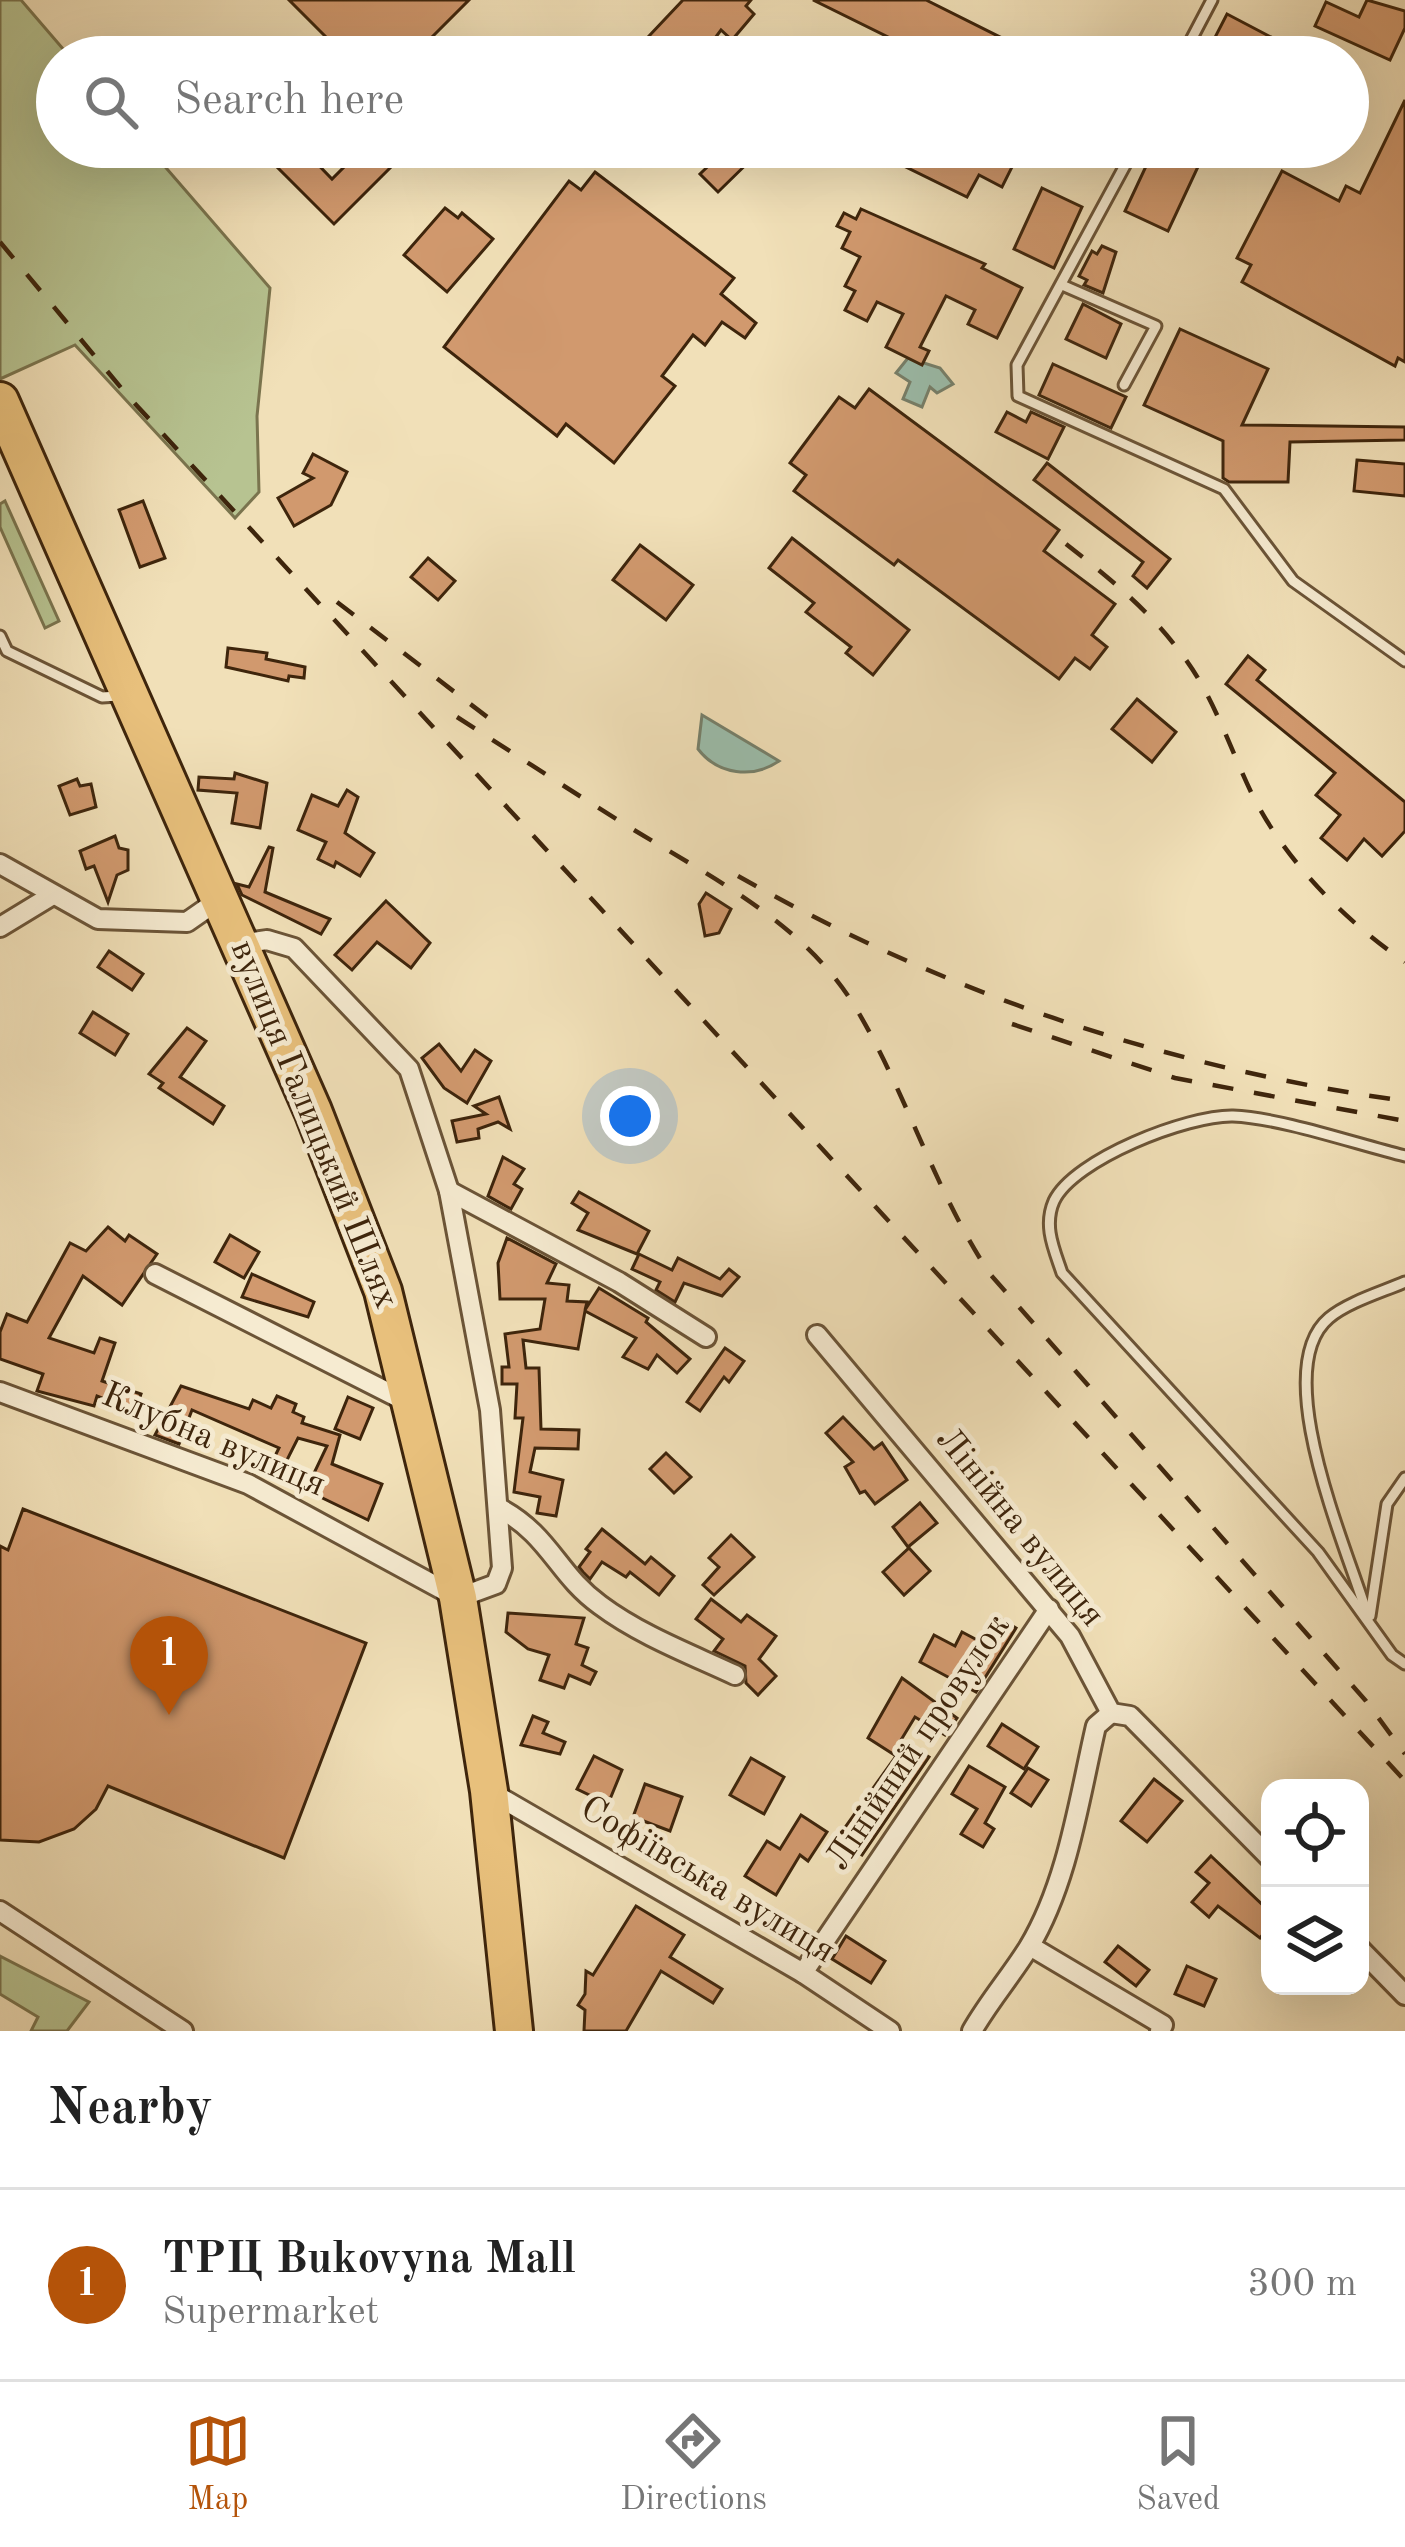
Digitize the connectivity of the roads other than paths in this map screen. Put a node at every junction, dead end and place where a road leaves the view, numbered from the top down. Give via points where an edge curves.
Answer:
1 (1212, 0) edge
2 (1193, 36) edge
3 (1124, 168) edge
4 (1062, 285) junction
5 (1124, 386) dead end
6 (0, 401) edge
7 (0, 635) edge
8 (4, 650) edge
9 (1405, 661) edge
10 (127, 696) junction
11 (0, 864) edge
12 (51, 896) junction
13 (220, 898) junction
14 (0, 927) edge
15 (240, 944) junction
16 (1405, 1156) edge
17 (449, 1191) junction
18 (155, 1274) dead end
19 (1405, 1282) edge
20 (817, 1335) dead end
21 (706, 1337) dead end
22 (0, 1392) edge
23 (415, 1406) junction
24 (1405, 1478) edge
25 (499, 1508) junction
26 (458, 1598) junction
27 (1049, 1609) junction
28 (1369, 1622) junction
29 (1405, 1664) edge
30 (735, 1675) dead end
31 (1111, 1713) junction
32 (489, 1791) junction
33 (1261, 1849) edge
34 (0, 1911) edge
35 (1030, 1946) junction
36 (1369, 1958) edge
37 (803, 1972) junction
38 (1405, 1995) edge
39 (1167, 2029) edge
40 (183, 2031) edge
41 (514, 2031) edge
42 (890, 2031) edge
43 (972, 2031) edge

1 - 2 lane
3 - 4 lane
4 - 5 lane via 1156,326
4 - 9 lane via 1017,365 1018,396 1224,489 1293,581
6 - 10 highway, вулиця Галицький Шлях
7 - 8 lane
8 - 10 lane via 101,697
10 - 13 highway, вулиця Галицький Шлях
11 - 12 street
12 - 13 street via 98,919 171,924 198,919
12 - 14 street
13 - 15 highway, вулиця Галицький Шлях
15 - 17 street via 294,948 370,1022 409,1070
15 - 23 highway, вулиця Галицький Шлях via 348,1195
16 - 28 lane via 1232,1116 1132,1142 1086,1168 1054,1199 1048,1226 1062,1273 1318,1552
17 - 21 street
17 - 25 street via 490,1410
18 - 23 street
19 - 28 lane via 1327,1318 1305,1360 1304,1405
20 - 27 street, Лінійна вулиця
22 - 26 street, Клубна вулиця via 248,1484
23 - 26 highway, вулиця Галицький Шлях
24 - 28 lane via 1387,1504
25 - 26 street via 496,1584
25 - 30 street via 542,1536 599,1605
26 - 32 highway, вулиця Галицький Шлях
27 - 31 street, Лінійна вулиця
27 - 37 street, Лінійний провулок
28 - 29 lane
31 - 33 street, Лінійна вулиця via 1130,1716
31 - 35 street via 1096,1726 1065,1857
32 - 37 street, Софіївська вулиця
32 - 41 highway, вулиця Галицький Шлях
34 - 40 street
35 - 39 street
35 - 43 street
36 - 38 street
37 - 42 street, Софіївська вулиця

